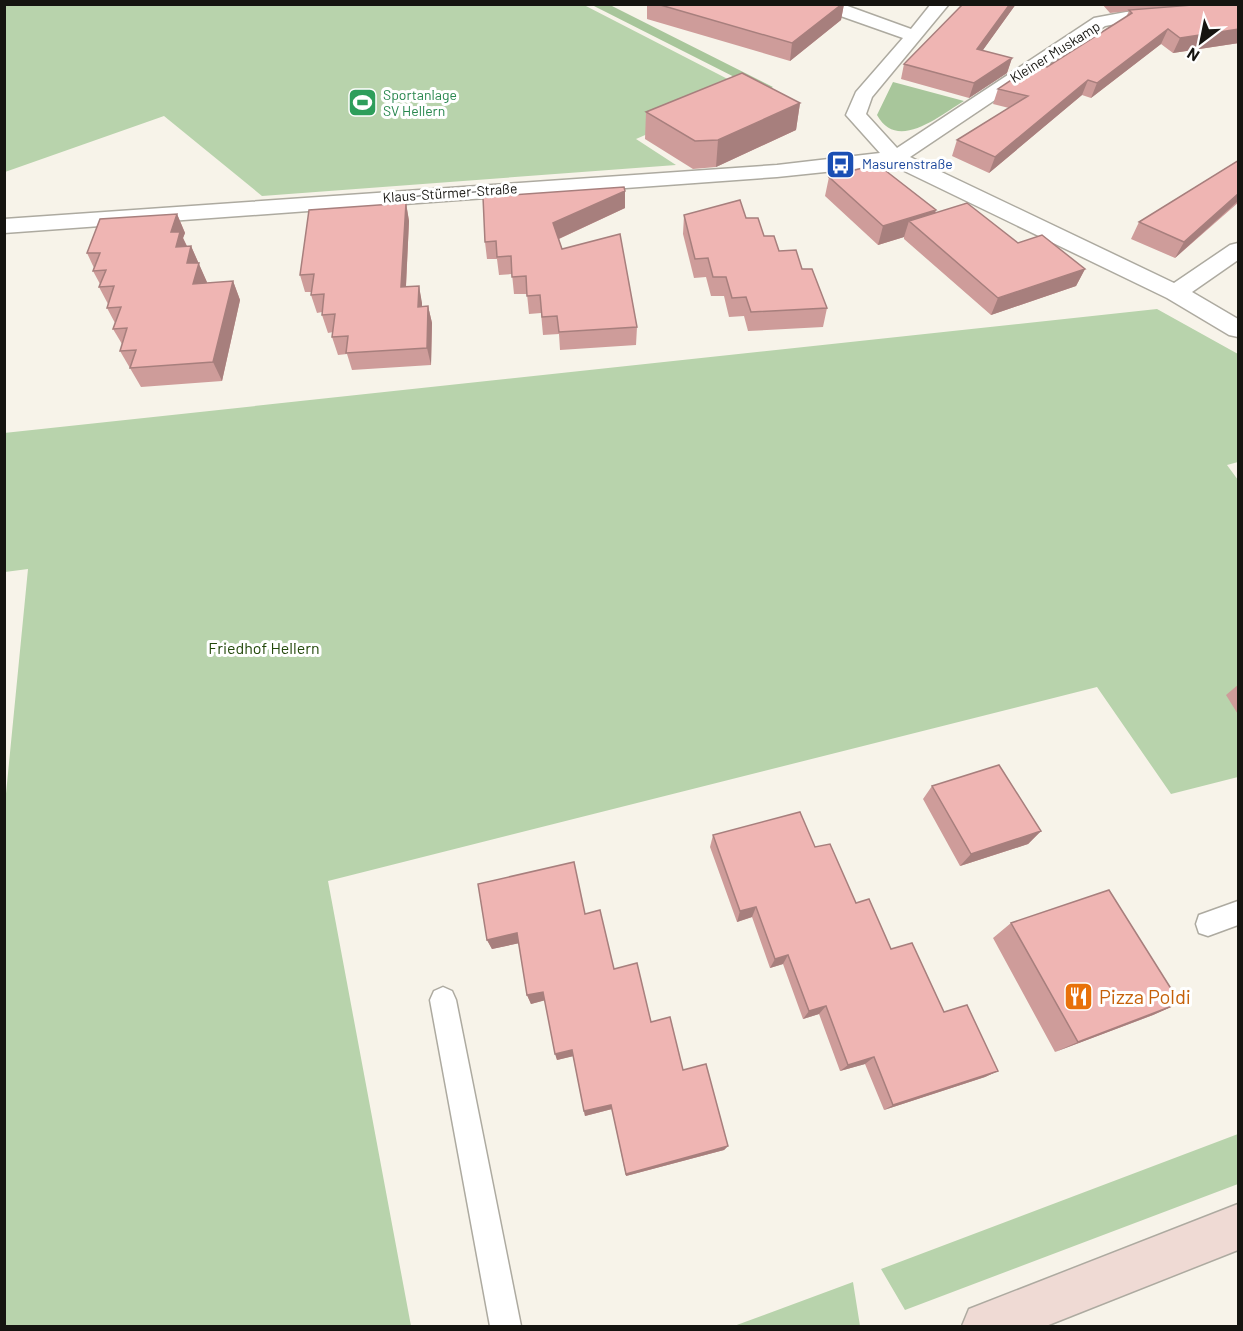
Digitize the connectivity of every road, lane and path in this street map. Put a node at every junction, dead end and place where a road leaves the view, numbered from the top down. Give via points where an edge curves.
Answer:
1 (824, 4) edge
2 (941, 4) edge
3 (1239, 9) edge
4 (912, 35) junction
5 (895, 158) junction
6 (4, 226) edge
7 (1239, 250) edge
8 (1175, 293) junction
9 (1239, 329) edge
10 (1239, 913) edge
11 (1208, 924) dead end
12 (443, 1000) dead end
13 (1239, 1227) edge
14 (506, 1326) edge
15 (986, 1326) edge

1 - 4 street
2 - 4 street
3 - 5 street, Kleiner Muskamp via 1100,22
4 - 5 street via 863,96 856,115
5 - 6 street, Klaus-Stürmer-Straße via 777,171
5 - 8 street
7 - 8 street
8 - 9 street
10 - 11 lane
12 - 14 lane
13 - 15 main road

